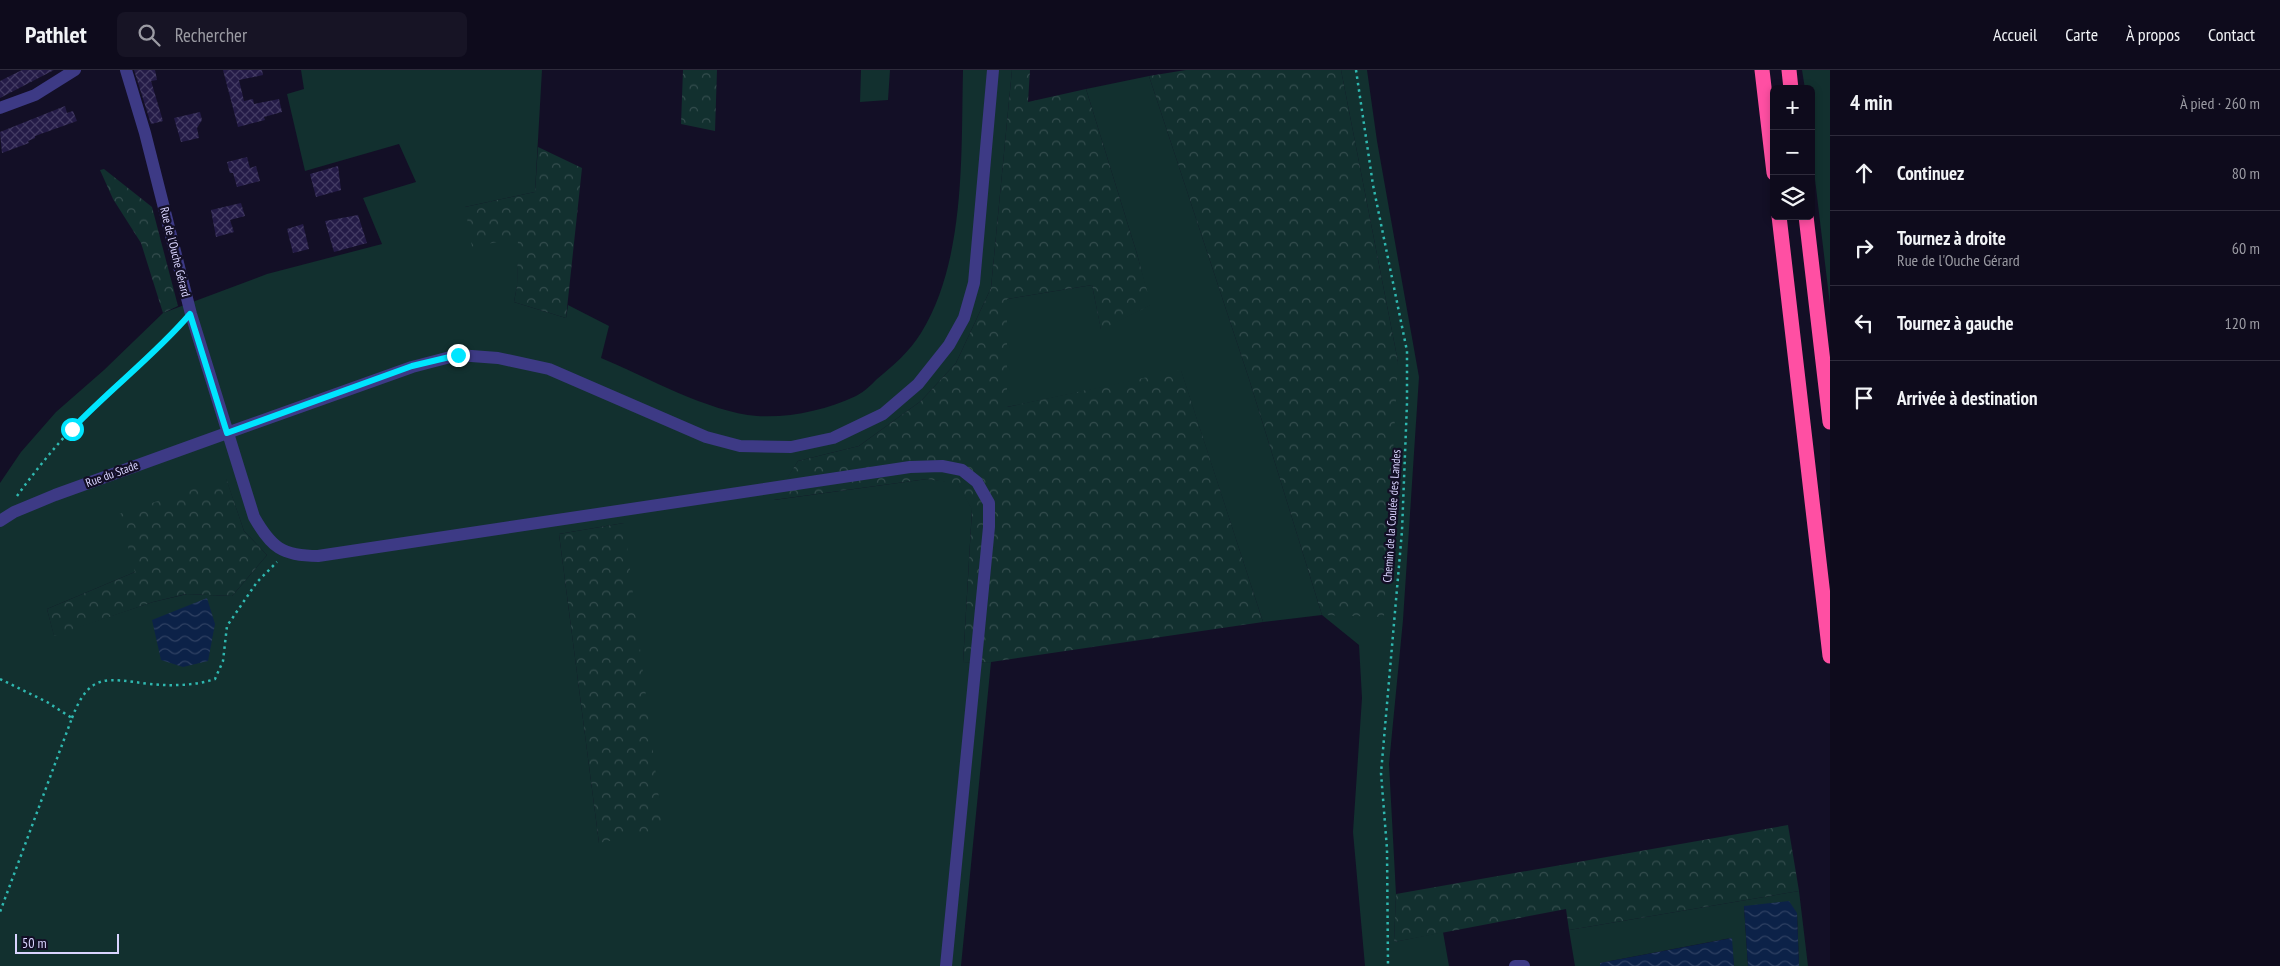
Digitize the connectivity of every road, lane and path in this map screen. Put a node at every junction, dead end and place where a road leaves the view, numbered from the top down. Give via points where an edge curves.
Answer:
1 (75, 70) edge
2 (126, 70) edge
3 (993, 70) edge
4 (1356, 70) edge
5 (1762, 70) edge
6 (1789, 70) edge
7 (1791, 85) edge
8 (0, 108) edge
9 (1770, 139) edge
10 (1779, 220) edge
11 (1806, 220) edge
12 (190, 314) junction
13 (1830, 422) edge
14 (227, 433) junction
15 (14, 512) junction
16 (0, 521) edge
17 (287, 552) junction
18 (1830, 656) edge
19 (0, 678) edge
20 (72, 718) junction
21 (0, 912) edge
22 (946, 966) edge
23 (1388, 966) edge
24 (1515, 966) edge
25 (1524, 966) edge

1 - 8 street via 35,96
2 - 12 street, Rue de l'Ouche Gérard
3 - 14 street, Rue du Stade via 974,283 964,318 949,345 918,384 883,414 833,438 791,447 740,446 706,437 549,369 498,358 458,355 412,366
4 - 23 path, Chemin de la Coulée des Landes via 1373,185 1407,351 1402,531 1381,773 1387,849
5 - 9 highway
6 - 7 highway
10 - 18 highway
11 - 13 highway
12 - 14 street, Rue de l'Ouche Gérard
12 - 15 path via 168,340 72,429 16,497
14 - 15 street, Rue du Stade
14 - 17 street, Rue de l'Ouche Gérard via 254,516 265,536
15 - 16 street, Rue du Stade
17 - 20 path via 257,582 227,626 223,661 215,679 198,685 152,684 115,678 104,680 92,686 78,703
17 - 22 street via 296,556 318,556 910,467 942,466 962,470 977,482 989,503 989,527
19 - 20 path
20 - 21 path
24 - 25 street

